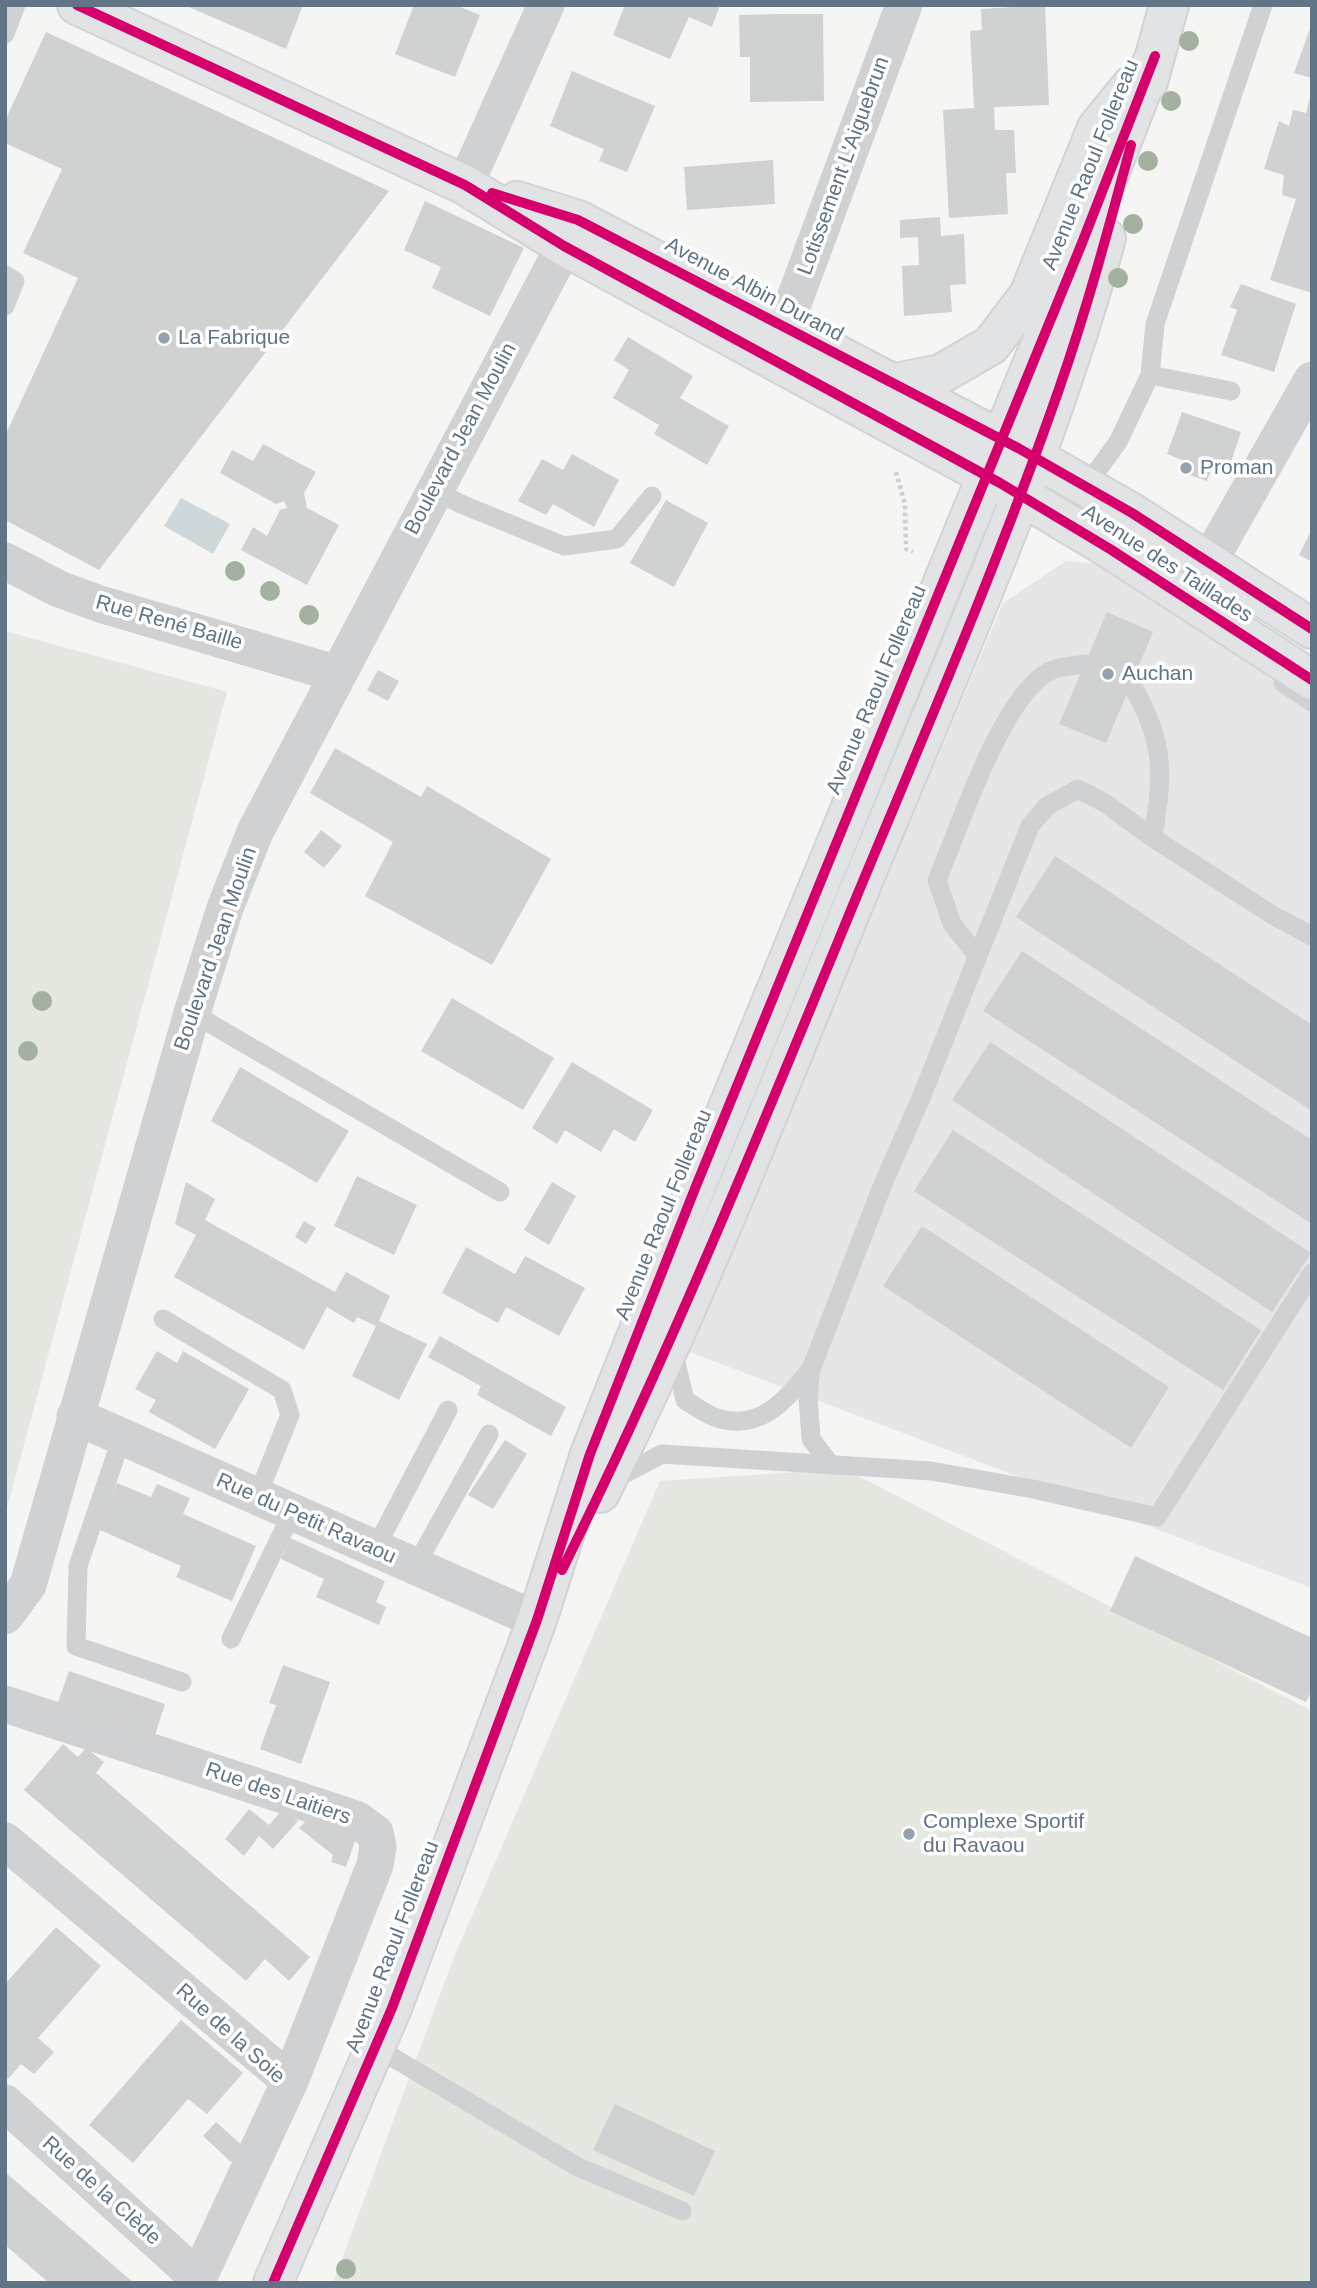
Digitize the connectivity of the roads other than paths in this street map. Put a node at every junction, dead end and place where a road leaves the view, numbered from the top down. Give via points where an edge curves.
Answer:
1 (16, 5) edge
2 (77, 5) edge
3 (546, 5) edge
4 (904, 5) edge
5 (1169, 5) edge
6 (1263, 5) edge
7 (5, 34) edge
8 (1155, 56) junction
9 (465, 185) junction
10 (571, 233) junction
11 (5, 275) edge
12 (5, 306) edge
13 (769, 331) junction
14 (1150, 375) junction
15 (1312, 380) edge
16 (890, 384) junction
17 (1231, 391) dead end
18 (1010, 466) junction
19 (1086, 486) junction
20 (433, 490) junction
21 (652, 496) dead end
22 (5, 561) edge
23 (1138, 567) junction
24 (1199, 580) junction
25 (1312, 629) edge
26 (1312, 648) edge
27 (1085, 664) dead end
28 (338, 674) junction
29 (1312, 680) edge
30 (1131, 684) dead end
31 (1312, 702) edge
32 (1153, 838) junction
33 (1312, 936) edge
34 (977, 955) junction
35 (192, 1013) junction
36 (499, 1192) dead end
37 (1312, 1273) edge
38 (163, 1319) dead end
39 (671, 1338) junction
40 (811, 1369) junction
41 (448, 1410) dead end
42 (75, 1416) junction
43 (489, 1434) dead end
44 (122, 1437) junction
45 (831, 1465) junction
46 (604, 1485) junction
47 (257, 1497) junction
48 (292, 1513) junction
49 (374, 1549) junction
50 (415, 1567) junction
51 (5, 1616) edge
52 (537, 1620) junction
53 (231, 1639) dead end
54 (182, 1682) dead end
55 (5, 1704) edge
56 (5, 1841) edge
57 (375, 2047) junction
58 (290, 2081) junction
59 (5, 2103) edge
60 (682, 2211) dead end
61 (197, 2280) edge
62 (273, 2283) edge

1 - 7 lane
2 - 9 main road, Avenue Albin Durand
3 - 9 street
4 - 13 street, Lotissement L'Aiguebrun
5 - 8 main road, Avenue Raoul Follereau
6 - 14 lane via 1155,324
8 - 16 main road via 1097,128 1029,295 991,345 941,373
8 - 18 main road, Avenue Raoul Follereau via 1082,243
8 - 18 main road, Avenue Raoul Follereau via 1093,284
9 - 10 main road, Avenue Albin Durand
10 - 13 main road, Avenue Albin Durand
10 - 20 street, Boulevard Jean Moulin
11 - 12 lane via 15,281
13 - 16 main road, Avenue Albin Durand
13 - 18 main road, Avenue Albin Durand
14 - 17 lane
14 - 19 lane via 1118,443
15 - 24 street
16 - 18 main road, Avenue Albin Durand
18 - 19 main road, Avenue des Taillades
18 - 23 main road, Avenue des Taillades
18 - 24 main road via 1042,480
18 - 39 main road, Avenue Raoul Follereau via 912,724 912,762
18 - 52 main road, Avenue Raoul Follereau via 948,569 590,1454
19 - 24 main road, Avenue des Taillades
20 - 21 lane via 564,546 617,539
20 - 28 street, Boulevard Jean Moulin
22 - 28 street, Rue René Baille via 58,589 100,604
23 - 24 main road, Avenue des Taillades
23 - 31 lane via 1154,600
24 - 25 main road, Avenue des Taillades
24 - 26 main road
24 - 29 main road, Avenue des Taillades
27 - 34 lane via 1049,671 1024,692 1004,723 937,880 952,924
28 - 35 street, Boulevard Jean Moulin via 255,832
30 - 32 lane via 1156,736 1162,779
32 - 33 lane
32 - 34 lane via 1078,789 1046,806 1030,826
34 - 40 lane
35 - 36 lane
35 - 42 street, Boulevard Jean Moulin
37 - 45 lane via 1157,1517 932,1471
38 - 47 lane via 282,1390 290,1415
39 - 40 lane via 685,1400 719,1419 759,1419 786,1398
39 - 46 main road, Avenue Raoul Follereau
40 - 45 lane via 811,1439
41 - 49 lane
42 - 44 street, Rue du Petit Ravaou
42 - 51 street, Boulevard Jean Moulin via 28,1585
43 - 50 lane
44 - 47 street, Rue du Petit Ravaou
44 - 54 lane via 78,1566 75,1646
45 - 46 lane via 662,1454
46 - 52 main road, Avenue Raoul Follereau
47 - 48 street, Rue du Petit Ravaou
48 - 49 street, Rue du Petit Ravaou
48 - 53 lane
49 - 50 street, Rue du Petit Ravaou
50 - 52 street, Rue du Petit Ravaou
52 - 57 main road, Avenue Raoul Follereau
55 - 58 street, Rue des Laitiers via 356,1819 376,1833 374,1865
56 - 58 street, Rue de la Soie
57 - 60 lane via 578,2168
57 - 62 main road, Avenue Raoul Follereau
58 - 61 street, Rue de la Soie
59 - 61 street, Rue de la Clède

